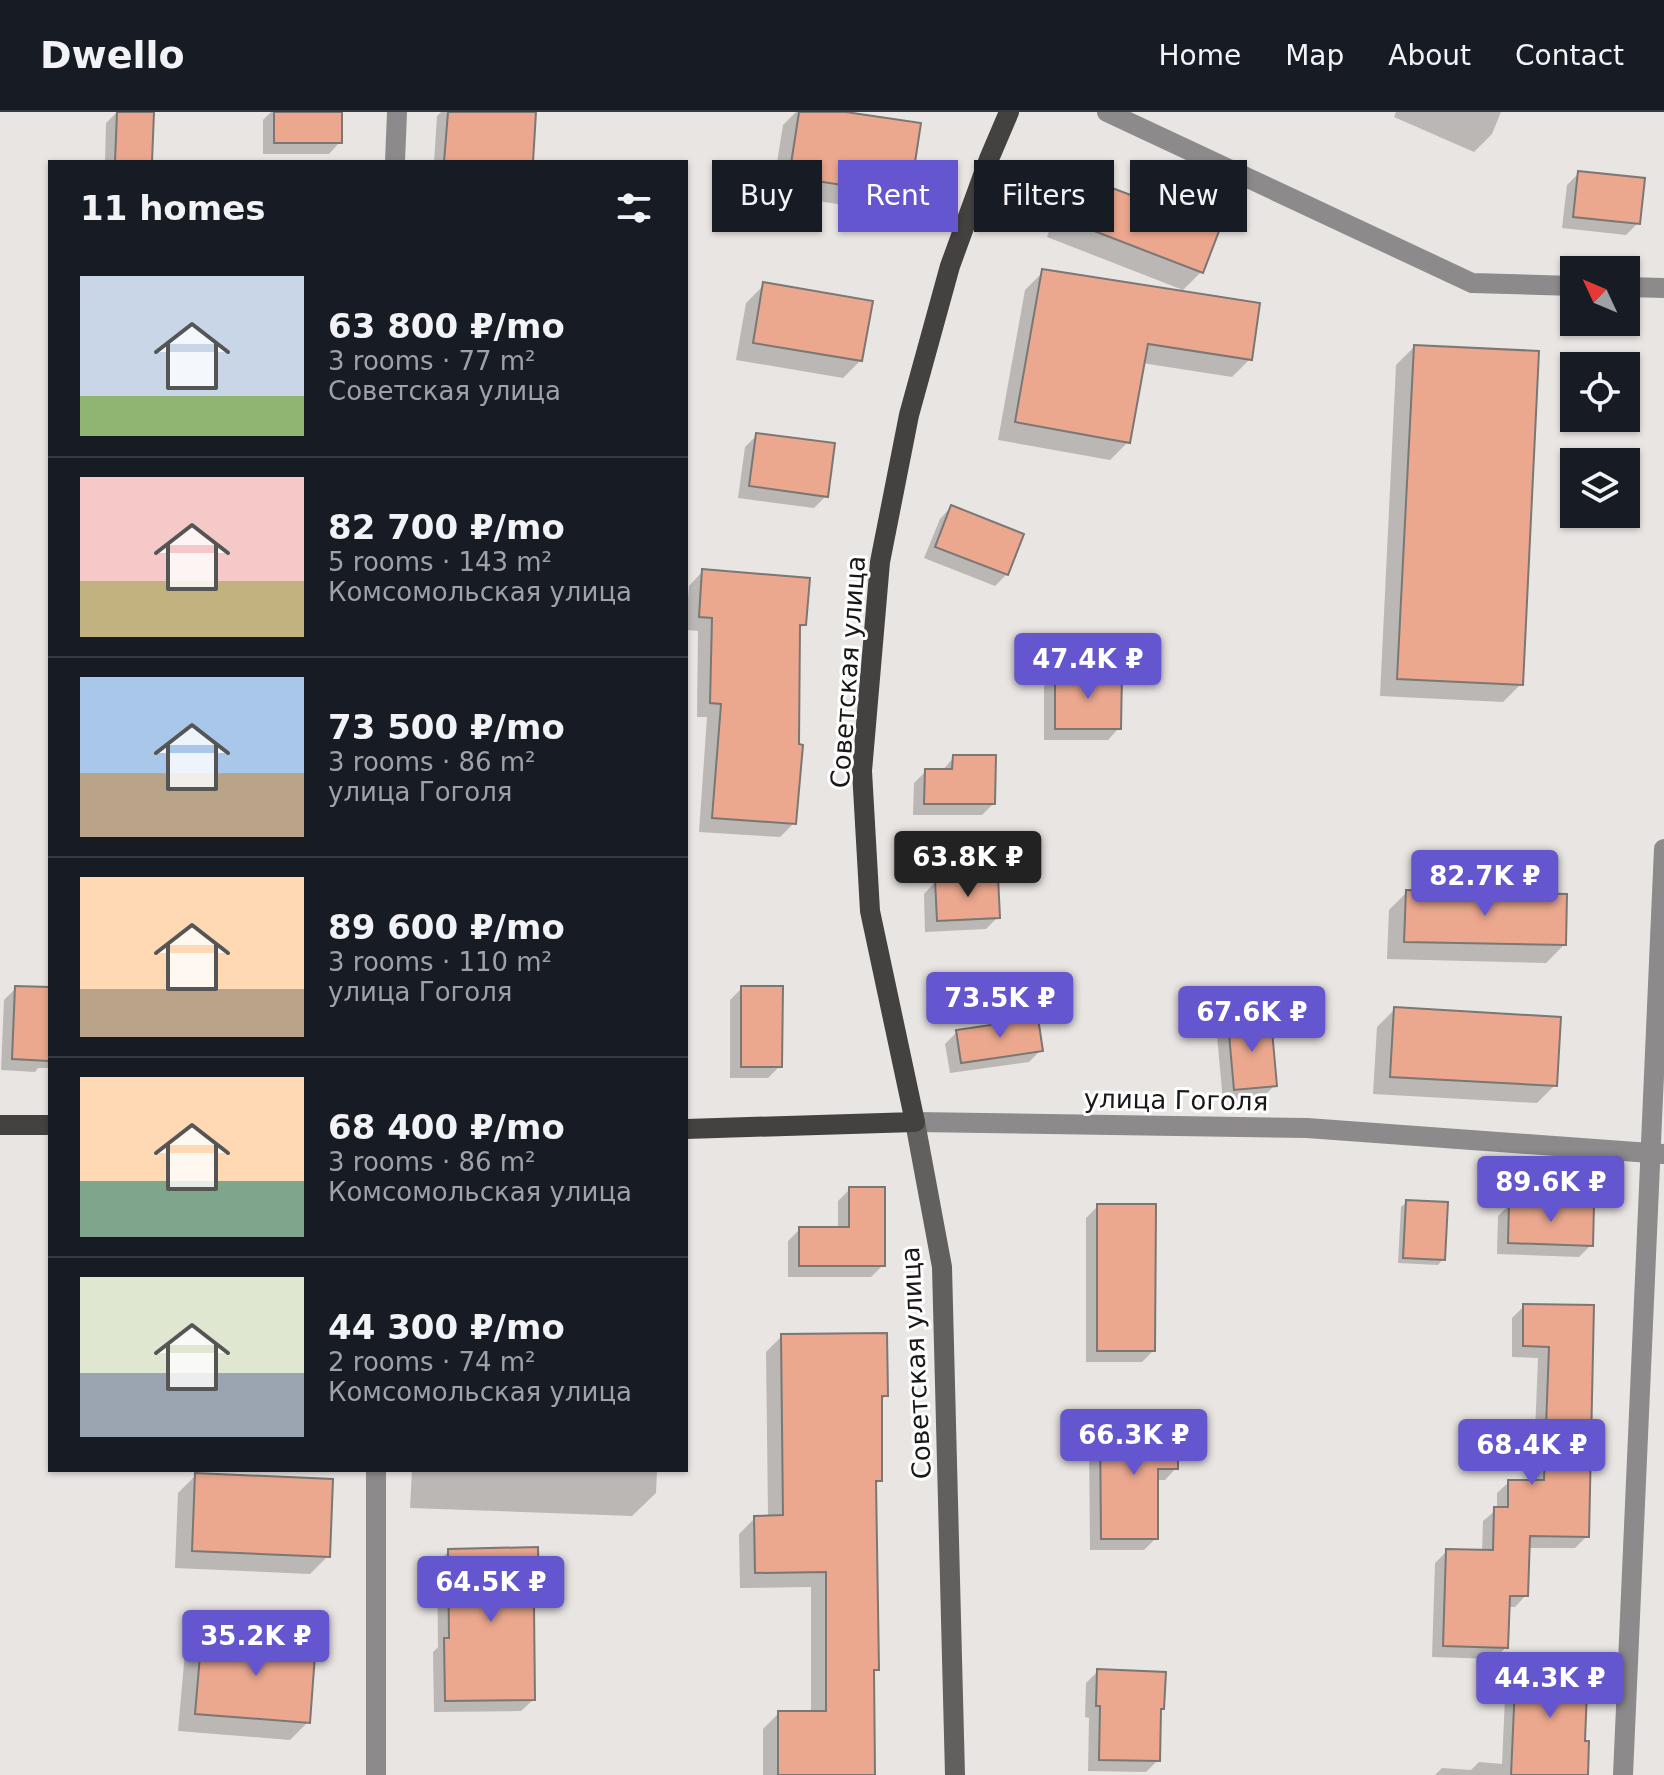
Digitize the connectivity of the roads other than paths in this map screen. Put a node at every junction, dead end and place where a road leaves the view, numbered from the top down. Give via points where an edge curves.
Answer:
1 (397, 112) edge
2 (1009, 112) edge
3 (1107, 112) edge
4 (395, 160) edge
5 (1560, 286) edge
6 (1640, 287) edge
7 (1664, 288) edge
8 (1664, 849) edge
9 (915, 1122) junction
10 (0, 1125) edge
11 (48, 1125) edge
12 (688, 1129) edge
13 (1657, 1154) edge
14 (376, 1472) edge
15 (376, 1775) edge
16 (955, 1775) edge
17 (1623, 1775) edge

1 - 4 street
2 - 9 main road, Советская улица via 950,266 909,415 880,562 862,771 870,911
3 - 5 street via 1472,283
6 - 7 street
8 - 13 street
9 - 12 main road, улица Гоголя
9 - 13 street, улица Гоголя via 1307,1128
9 - 16 main road, Советская улица via 942,1267
10 - 11 main road
13 - 17 street
14 - 15 street

